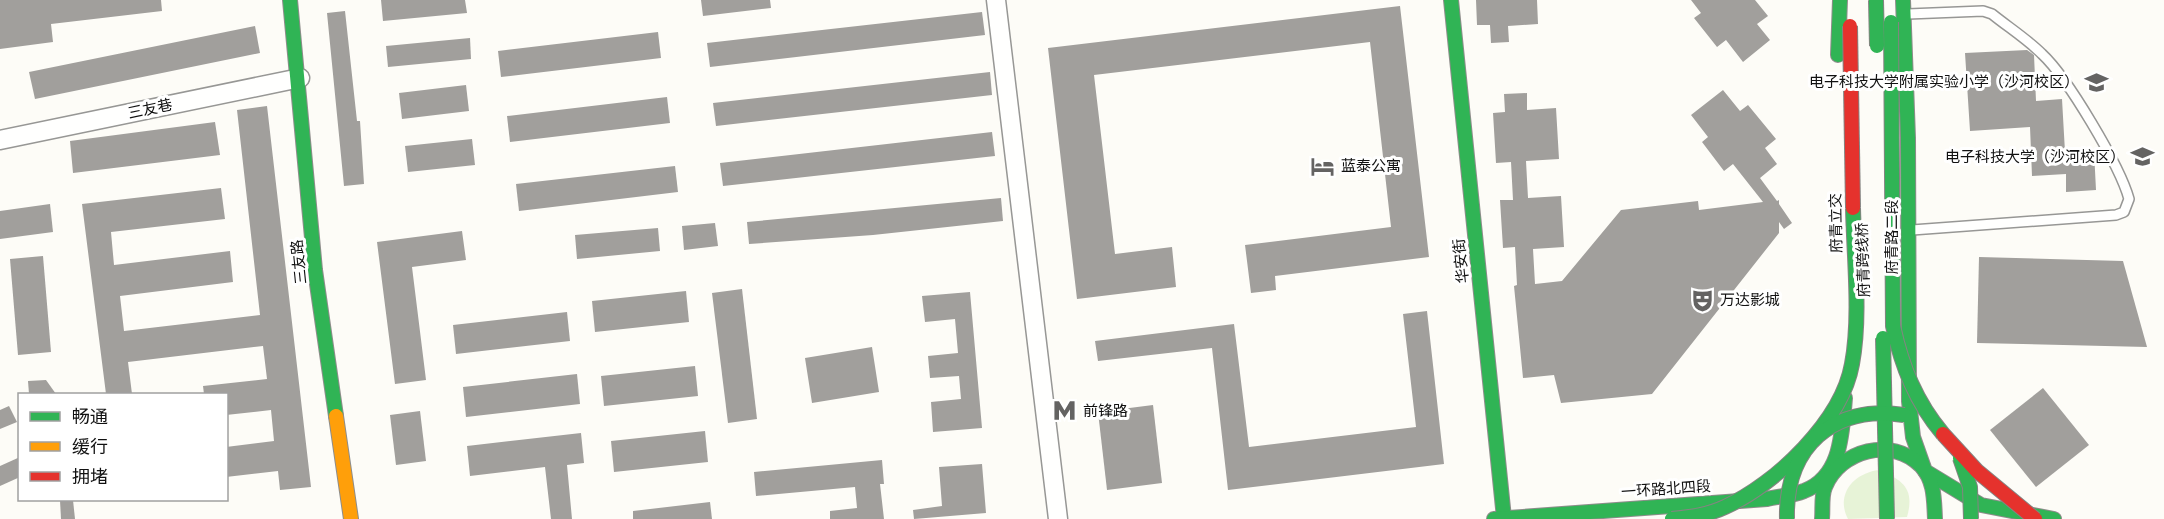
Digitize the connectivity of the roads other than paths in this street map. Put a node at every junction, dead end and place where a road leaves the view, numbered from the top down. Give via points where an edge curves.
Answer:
1 (290, 0) edge
2 (996, 0) edge
3 (1451, 0) edge
4 (1840, 0) edge
5 (1849, 0) edge
6 (1862, 0) edge
7 (1876, 0) edge
8 (1890, 0) edge
9 (1904, 7) edge
10 (300, 78) junction
11 (0, 140) edge
12 (1908, 230) junction
13 (1868, 351) dead end
14 (1868, 399) dead end
15 (1815, 437) junction
16 (1958, 452) junction
17 (1833, 470) junction
18 (1869, 471) dead end
19 (1925, 471) junction
20 (1499, 518) edge
21 (351, 519) edge
22 (1058, 519) edge
23 (1672, 519) edge
24 (1787, 519) edge
25 (1822, 519) edge
26 (1887, 519) edge
27 (1935, 519) edge
28 (1971, 519) edge
29 (2035, 519) edge
30 (2054, 519) edge

1 - 10 main road, 三友路
2 - 22 street
3 - 20 main road, 华安街
4 - 17 main road via 1845,395 1842,441
5 - 15 main road, 府青立交, bridge via 1855,337 1851,368
6 - 13 main road, 府青跨线桥
7 - 26 main road, 府青跨线桥, bridge
8 - 16 main road, bridge via 1893,326 1903,368 1927,413
9 - 12 main road, 府青路二段
9 - 12 lane via 1992,14 2043,54 2060,74 2119,170 2129,198 2124,212 2116,215
10 - 11 street, 三友巷
10 - 21 main road, 三友路 via 315,270
12 - 19 main road, 府青路二段 via 1909,401 1913,437
14 - 18 main road
15 - 16 main road, 府青立交, bridge via 1837,421 1863,412 1890,411 1916,418 1940,432
15 - 23 main road, 府青立交, bridge via 1774,476 1733,504 1699,516
15 - 24 main road, 府青立交, bridge via 1797,461 1787,489
16 - 28 main road, 府青立交, bridge via 1969,476
16 - 29 main road, bridge via 2015,506
17 - 19 main road, 一环路北四段 via 1862,450 1879,448 1913,459
17 - 20 main road, 一环路北四段 via 1809,489 1767,499
17 - 25 main road via 1823,486
19 - 27 main road, 府青路二段 via 1934,488
19 - 30 main road, 一环路北四段 via 1981,505

